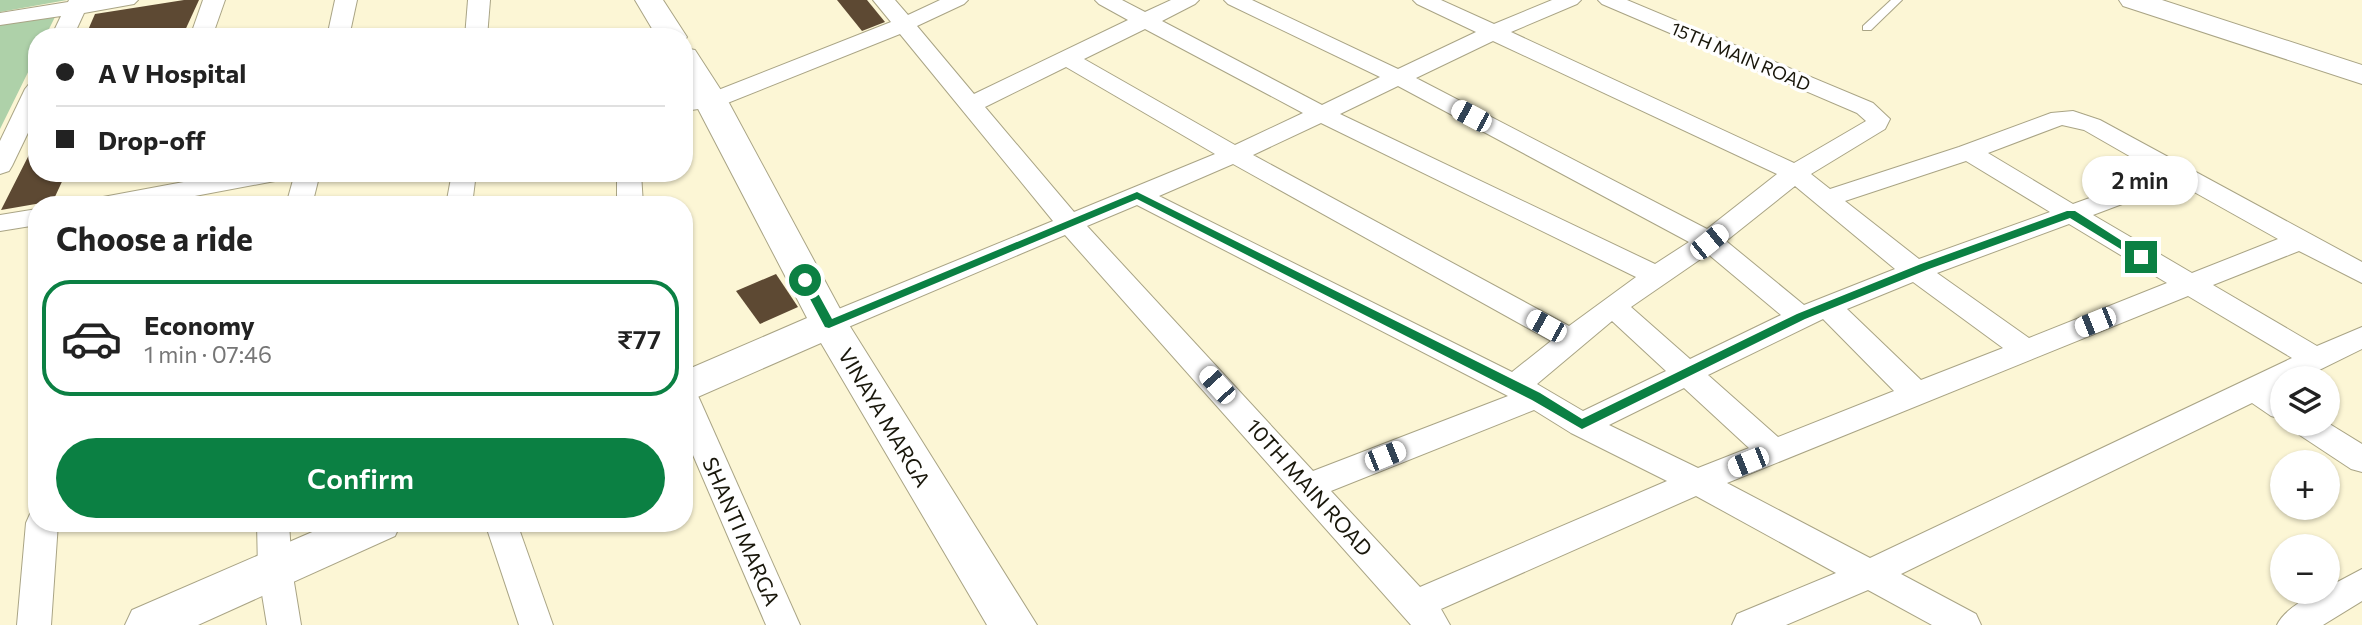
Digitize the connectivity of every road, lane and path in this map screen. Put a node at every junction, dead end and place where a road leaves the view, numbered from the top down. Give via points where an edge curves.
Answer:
1 (127, 0) edge
2 (214, 0) edge
3 (346, 0) edge
4 (479, 0) edge
5 (649, 0) edge
6 (884, 0) edge
7 (957, 0) edge
8 (1106, 0) edge
9 (1188, 0) edge
10 (1235, 0) edge
11 (1424, 0) edge
12 (1570, 0) edge
13 (1609, 0) edge
14 (1897, 0) edge
15 (2133, 0) edge
16 (2158, 0) edge
17 (78, 4) edge
18 (0, 19) edge
19 (1146, 21) junction
20 (903, 25) junction
21 (66, 28) edge
22 (204, 28) edge
23 (340, 28) edge
24 (477, 28) edge
25 (666, 28) edge
26 (1867, 28) dead end
27 (1494, 32) junction
28 (1068, 59) junction
29 (2362, 69) edge
30 (2362, 75) edge
31 (1399, 78) junction
32 (698, 103) edge
33 (970, 105) junction
34 (28, 108) edge
35 (1320, 113) junction
36 (1968, 152) junction
37 (1234, 155) junction
38 (0, 166) edge
39 (1796, 173) junction
40 (2182, 173) junction
41 (232, 182) edge
42 (1137, 195) junction
43 (165, 196) edge
44 (1826, 199) junction
45 (2071, 214) junction
46 (28, 218) edge
47 (0, 223) edge
48 (1069, 223) junction
49 (2298, 241) junction
50 (1709, 242) junction
51 (1916, 271) junction
52 (2362, 274) edge
53 (1658, 277) junction
54 (2188, 285) junction
55 (1612, 306) junction
56 (1814, 311) junction
57 (829, 324) junction
58 (2362, 337) edge
59 (1570, 339) junction
60 (2026, 350) junction
61 (2314, 358) junction
62 (1685, 372) junction
63 (693, 384) edge
64 (2251, 388) junction
65 (1525, 391) junction
66 (1916, 394) junction
67 (2270, 400) edge
68 (693, 419) edge
69 (1582, 425) junction
70 (2325, 436) edge
71 (1774, 452) junction
72 (2362, 460) edge
73 (1697, 482) junction
74 (1310, 486) junction
75 (41, 532) edge
76 (273, 532) edge
77 (359, 532) edge
78 (504, 532) edge
79 (275, 569) junction
80 (1867, 575) junction
81 (2362, 583) edge
82 (1424, 615) edge
83 (34, 625) edge
84 (149, 625) edge
85 (284, 625) edge
86 (536, 625) edge
87 (783, 625) edge
88 (1013, 625) edge
89 (1749, 625) edge
90 (1964, 625) edge
91 (2294, 625) edge

1 - 17 street
2 - 22 street
3 - 23 street
4 - 24 street
5 - 25 street
6 - 20 street, 10TH MAIN ROAD
7 - 20 street
8 - 19 street
9 - 19 street
10 - 31 street
11 - 27 street
12 - 27 street
13 - 39 street, 15TH MAIN ROAD via 1878,119 1877,124
14 - 26 lane
15 - 30 street
16 - 29 street
17 - 18 street
17 - 21 street
19 - 28 street
19 - 35 street
20 - 32 street
20 - 33 street, 10TH MAIN ROAD
27 - 31 street
27 - 39 street
28 - 33 street
28 - 37 street
31 - 35 street
31 - 50 street
32 - 57 street, VINAYA MARGA
33 - 48 street, 10TH MAIN ROAD
34 - 38 street
35 - 37 street
35 - 53 street
36 - 40 street via 2067,117 2092,125
36 - 44 street
36 - 45 street
37 - 42 street
37 - 59 street
39 - 44 street
39 - 50 street
40 - 45 street
40 - 49 street
41 - 43 street
42 - 48 street
42 - 65 street
44 - 51 street
45 - 51 street
45 - 54 street
46 - 47 street
48 - 57 street
48 - 74 street, 10TH MAIN ROAD
49 - 52 street
49 - 54 street
50 - 53 street
50 - 56 street
51 - 56 street
51 - 60 street
53 - 55 street
54 - 60 street
54 - 61 street
55 - 59 street
55 - 62 street
56 - 62 street
56 - 66 street
57 - 63 street
57 - 88 street, VINAYA MARGA
58 - 61 street
59 - 65 street
60 - 66 street
61 - 64 street
62 - 69 street
62 - 71 street
64 - 67 street
64 - 80 street
65 - 69 street
65 - 74 street
66 - 71 street
68 - 87 street, SHANTI MARGA
69 - 73 street
70 - 72 street
71 - 73 street
73 - 80 street
73 - 82 street
74 - 82 street, 10TH MAIN ROAD
75 - 83 street
76 - 79 street
77 - 79 street
78 - 86 street
79 - 84 street
79 - 85 street
80 - 89 street
80 - 90 street
81 - 91 street

